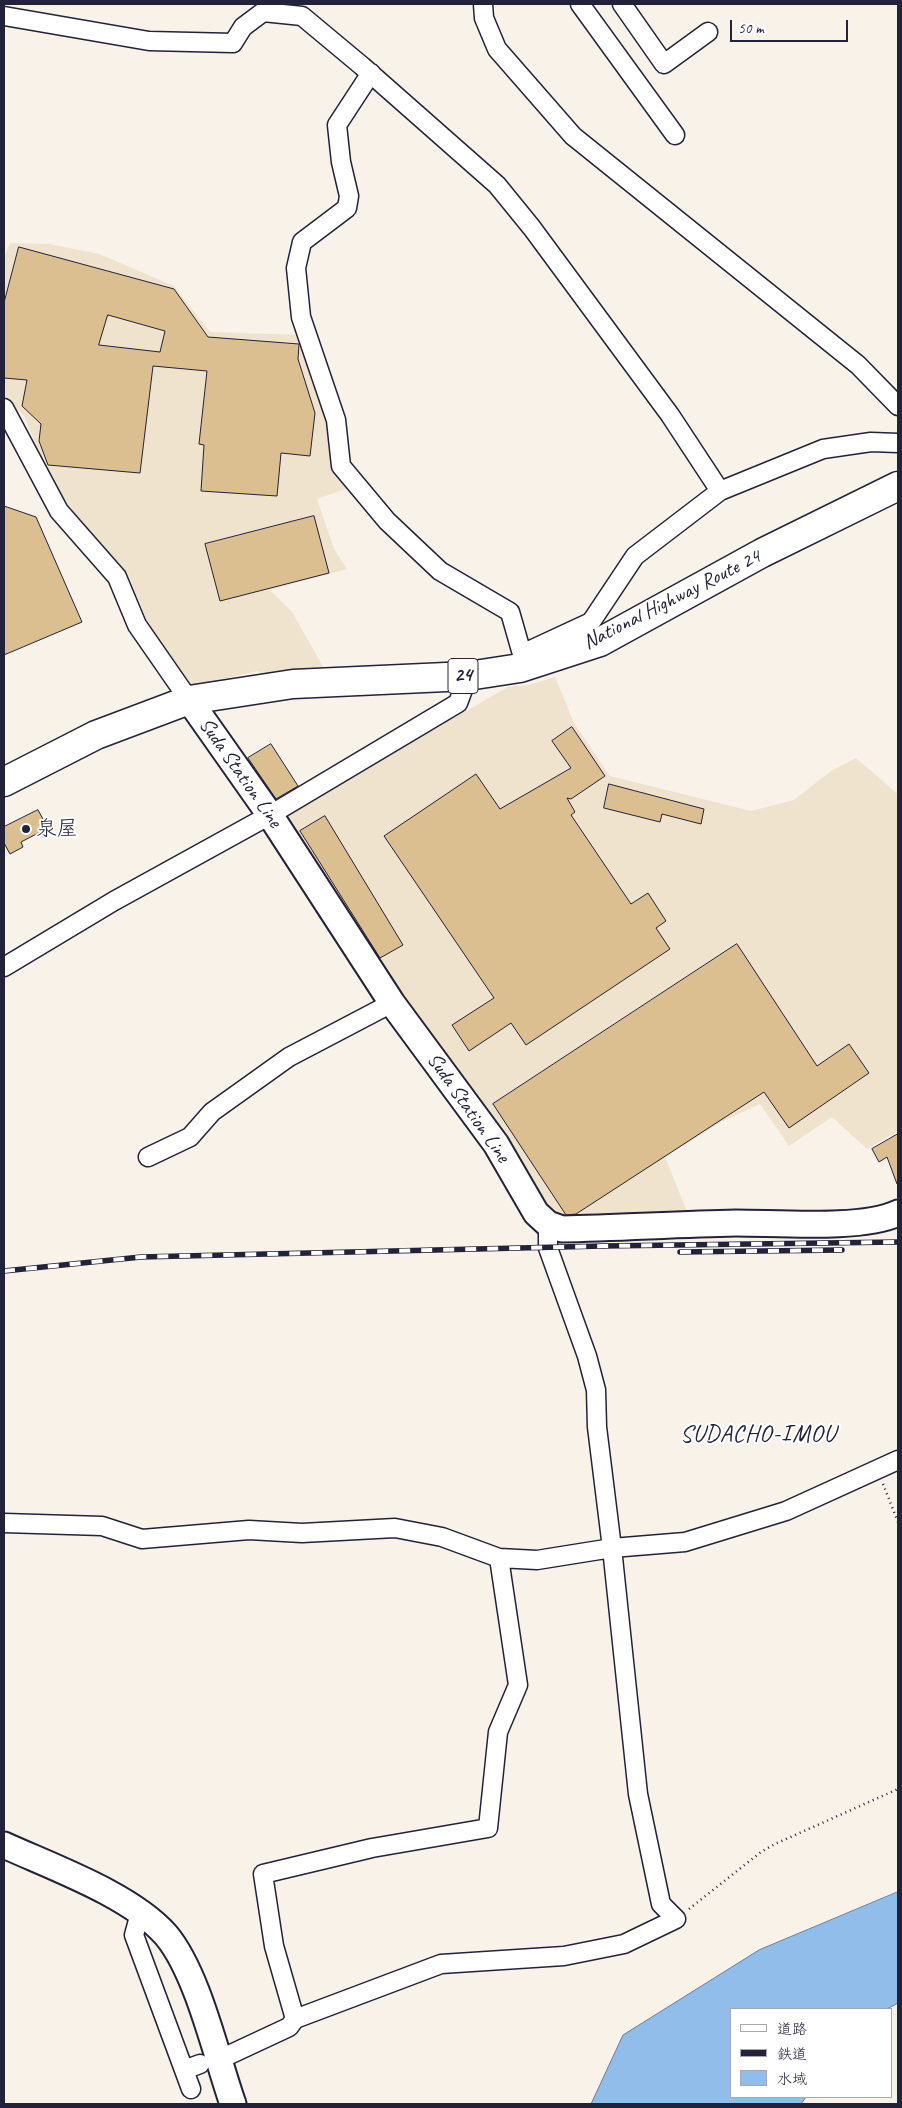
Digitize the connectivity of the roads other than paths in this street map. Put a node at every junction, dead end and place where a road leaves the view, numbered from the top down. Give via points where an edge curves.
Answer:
1 (484, 4) edge
2 (580, 4) edge
3 (622, 4) edge
4 (4, 16) edge
5 (708, 32) dead end
6 (371, 73) junction
7 (675, 135) dead end
8 (898, 406) edge
9 (4, 408) edge
10 (898, 443) edge
11 (720, 490) junction
12 (892, 494) edge
13 (521, 661) junction
14 (468, 676) junction
15 (189, 700) junction
16 (4, 782) edge
17 (270, 815) junction
18 (4, 967) edge
19 (392, 1003) junction
20 (148, 1157) dead end
21 (898, 1213) edge
22 (548, 1224) junction
23 (898, 1460) edge
24 (4, 1524) edge
25 (612, 1548) junction
26 (499, 1558) junction
27 (4, 1845) edge
28 (140, 1913) junction
29 (295, 2019) junction
30 (229, 2055) dead end
31 (191, 2089) dead end
32 (229, 2093) edge

1 - 8 street via 484,18 497,49 573,136 858,365
2 - 7 street
3 - 5 street via 664,64
4 - 6 street via 149,41 233,42 243,27 263,12 302,16
6 - 11 street via 497,185 670,415
6 - 13 street via 337,125 349,196 347,208 302,242 296,268 301,317 336,420 341,466 387,521 440,571 510,612
9 - 15 street via 59,511 117,577 137,626
10 - 11 street via 871,442 823,449
11 - 13 street via 635,556 591,622
12 - 13 highway, National Highway Route 24 / 24 via 762,553 600,642
13 - 14 highway, National Highway Route 24 / 24
14 - 15 highway, National Highway Route 24 / 24 via 292,684
14 - 17 street via 458,703
15 - 16 highway, National Highway Route 24 / 24 via 96,734
15 - 17 main road, Suda Station Line
17 - 18 street via 114,901
17 - 19 main road, Suda Station Line
19 - 20 street via 289,1057 212,1112 190,1137
19 - 22 main road, Suda Station Line via 496,1144 536,1213
21 - 22 main road via 875,1220 840,1223 562,1229
22 - 25 street via 548,1248 596,1390 597,1427
23 - 25 street via 786,1511 734,1528 684,1542
24 - 26 street via 102,1526 142,1539 248,1530 302,1533 395,1528 442,1537
25 - 26 street via 538,1560
25 - 29 street via 638,1794 661,1904 676,1919 624,1944 564,1956 441,1964
26 - 29 street via 518,1684 498,1732 488,1828 372,1848 264,1874 274,1946
27 - 28 main road via 86,1883
28 - 31 street via 134,1935 192,2067
28 - 32 main road via 165,1935 184,1962
29 - 30 street via 289,2027

